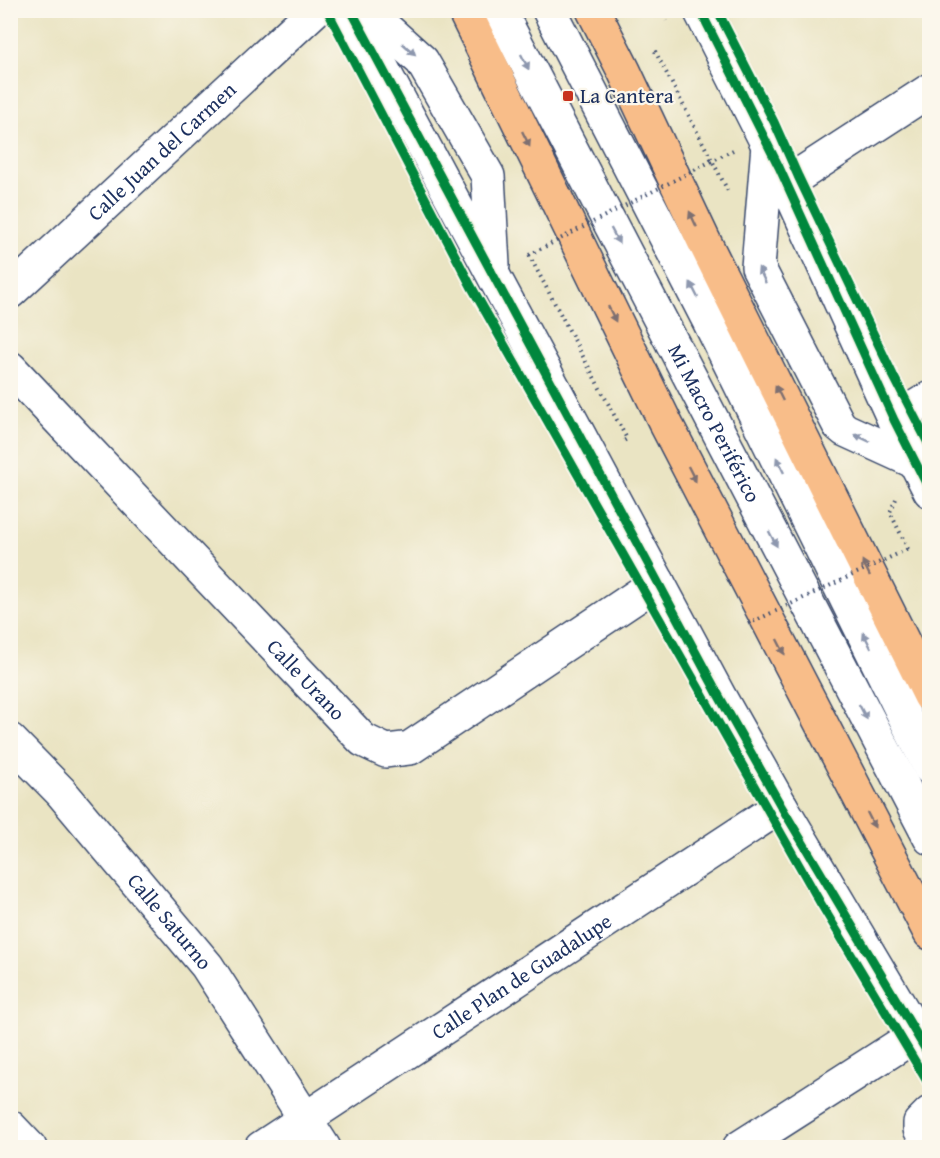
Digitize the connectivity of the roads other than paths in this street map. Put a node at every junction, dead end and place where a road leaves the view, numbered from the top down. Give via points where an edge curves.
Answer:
1 (315, 10) edge
2 (351, 10) edge
3 (365, 10) edge
4 (464, 10) edge
5 (499, 10) edge
6 (549, 10) edge
7 (593, 10) edge
8 (614, 10) edge
9 (700, 10) edge
10 (624, 71) junction
11 (930, 90) edge
12 (768, 145) junction
13 (786, 183) junction
14 (494, 276) junction
15 (10, 292) edge
16 (10, 368) edge
17 (930, 398) edge
18 (894, 420) junction
19 (915, 462) junction
20 (930, 491) edge
21 (658, 582) junction
22 (930, 696) edge
23 (10, 740) edge
24 (930, 768) edge
25 (781, 806) junction
26 (930, 838) edge
27 (930, 933) edge
28 (923, 1045) edge
29 (930, 1113) edge
30 (305, 1119) junction
31 (10, 1127) edge
32 (930, 1145) edge
33 (30, 1148) edge
34 (261, 1148) edge
35 (324, 1148) edge
36 (740, 1148) edge

1 - 15 street, Calle Juan del Carmen
2 - 14 street
3 -> 14 street via 422,61 488,176
4 -> 27 highway via 665,422
5 -> 26 street, Mi Macro Periférico
24 -> 6 street, Mi Macro Periférico via 709,321
7 - 10 highway
8 - 10 highway
9 - 12 street
22 -> 10 highway
11 - 13 street
12 - 13 street
19 -> 12 street via 839,425 758,267
13 - 18 street
14 - 21 street
16 - 21 street, Calle Urano via 363,740 386,751 410,748
17 - 18 street
18 - 19 street
19 - 20 street
21 - 25 street
23 - 30 street, Calle Saturno via 61,792 207,966
25 - 28 street
25 - 30 street, Calle Plan de Guadalupe
28 - 36 street
29 - 32 street via 920,1123
30 - 34 street, Calle Plan de Guadalupe
30 - 35 street, Calle Saturno
31 - 33 street

